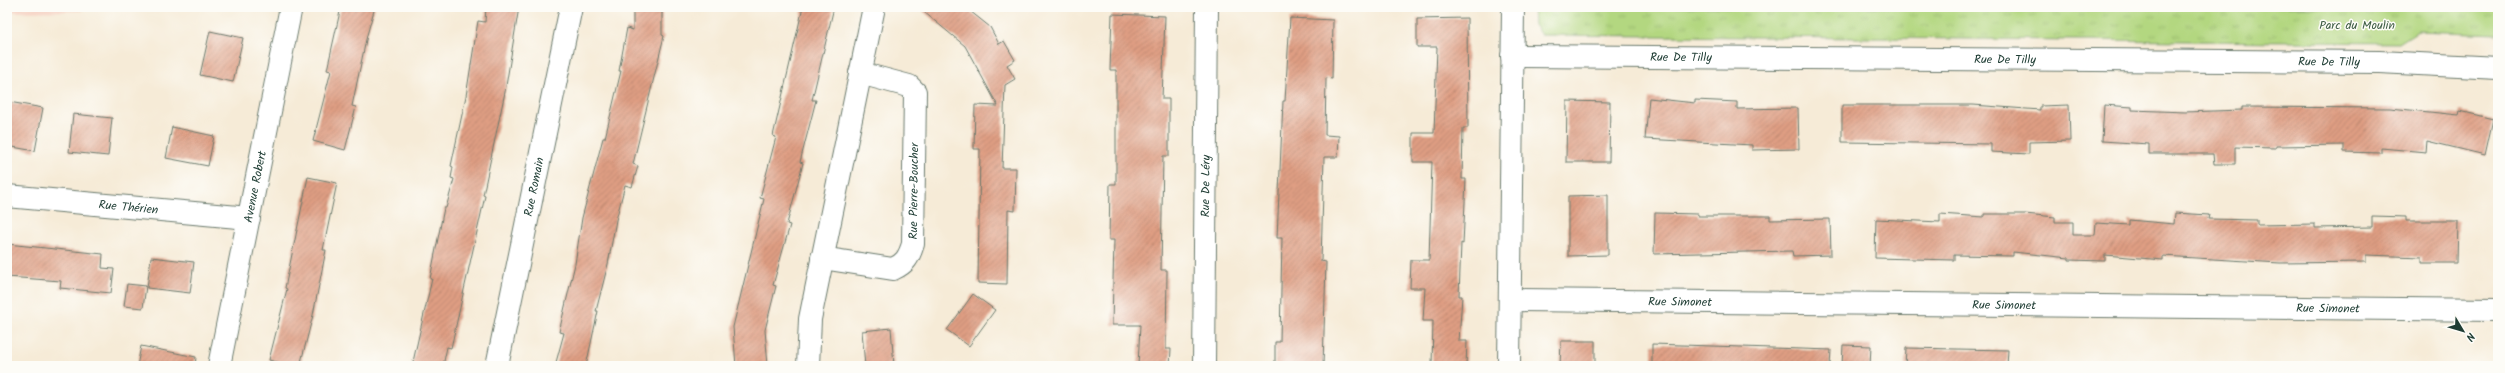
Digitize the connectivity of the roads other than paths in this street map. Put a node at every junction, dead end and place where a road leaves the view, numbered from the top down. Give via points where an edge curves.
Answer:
1 (291, 7) edge
2 (571, 7) edge
3 (874, 7) edge
4 (1207, 7) edge
5 (1513, 7) edge
6 (1512, 56) junction
7 (2498, 68) edge
8 (860, 73) junction
9 (7, 196) edge
10 (249, 218) junction
11 (822, 258) junction
12 (1510, 300) junction
13 (2498, 310) edge
14 (220, 366) edge
15 (497, 366) edge
16 (808, 366) edge
17 (1204, 366) edge
18 (1510, 366) edge

1 - 10 street, Avenue Robert
2 - 15 street, Rue Romain
3 - 8 street
4 - 17 street, Rue De Léry
5 - 6 street
6 - 7 street, Rue De Tilly via 2371,62
6 - 12 street
8 - 11 street
8 - 11 street, Rue Pierre-Boucher via 909,86 915,92 913,244 909,258 893,270
9 - 10 street, Rue Thérien
10 - 14 street, Avenue Robert
11 - 16 street via 810,319
12 - 13 street, Rue Simonet
12 - 18 street

